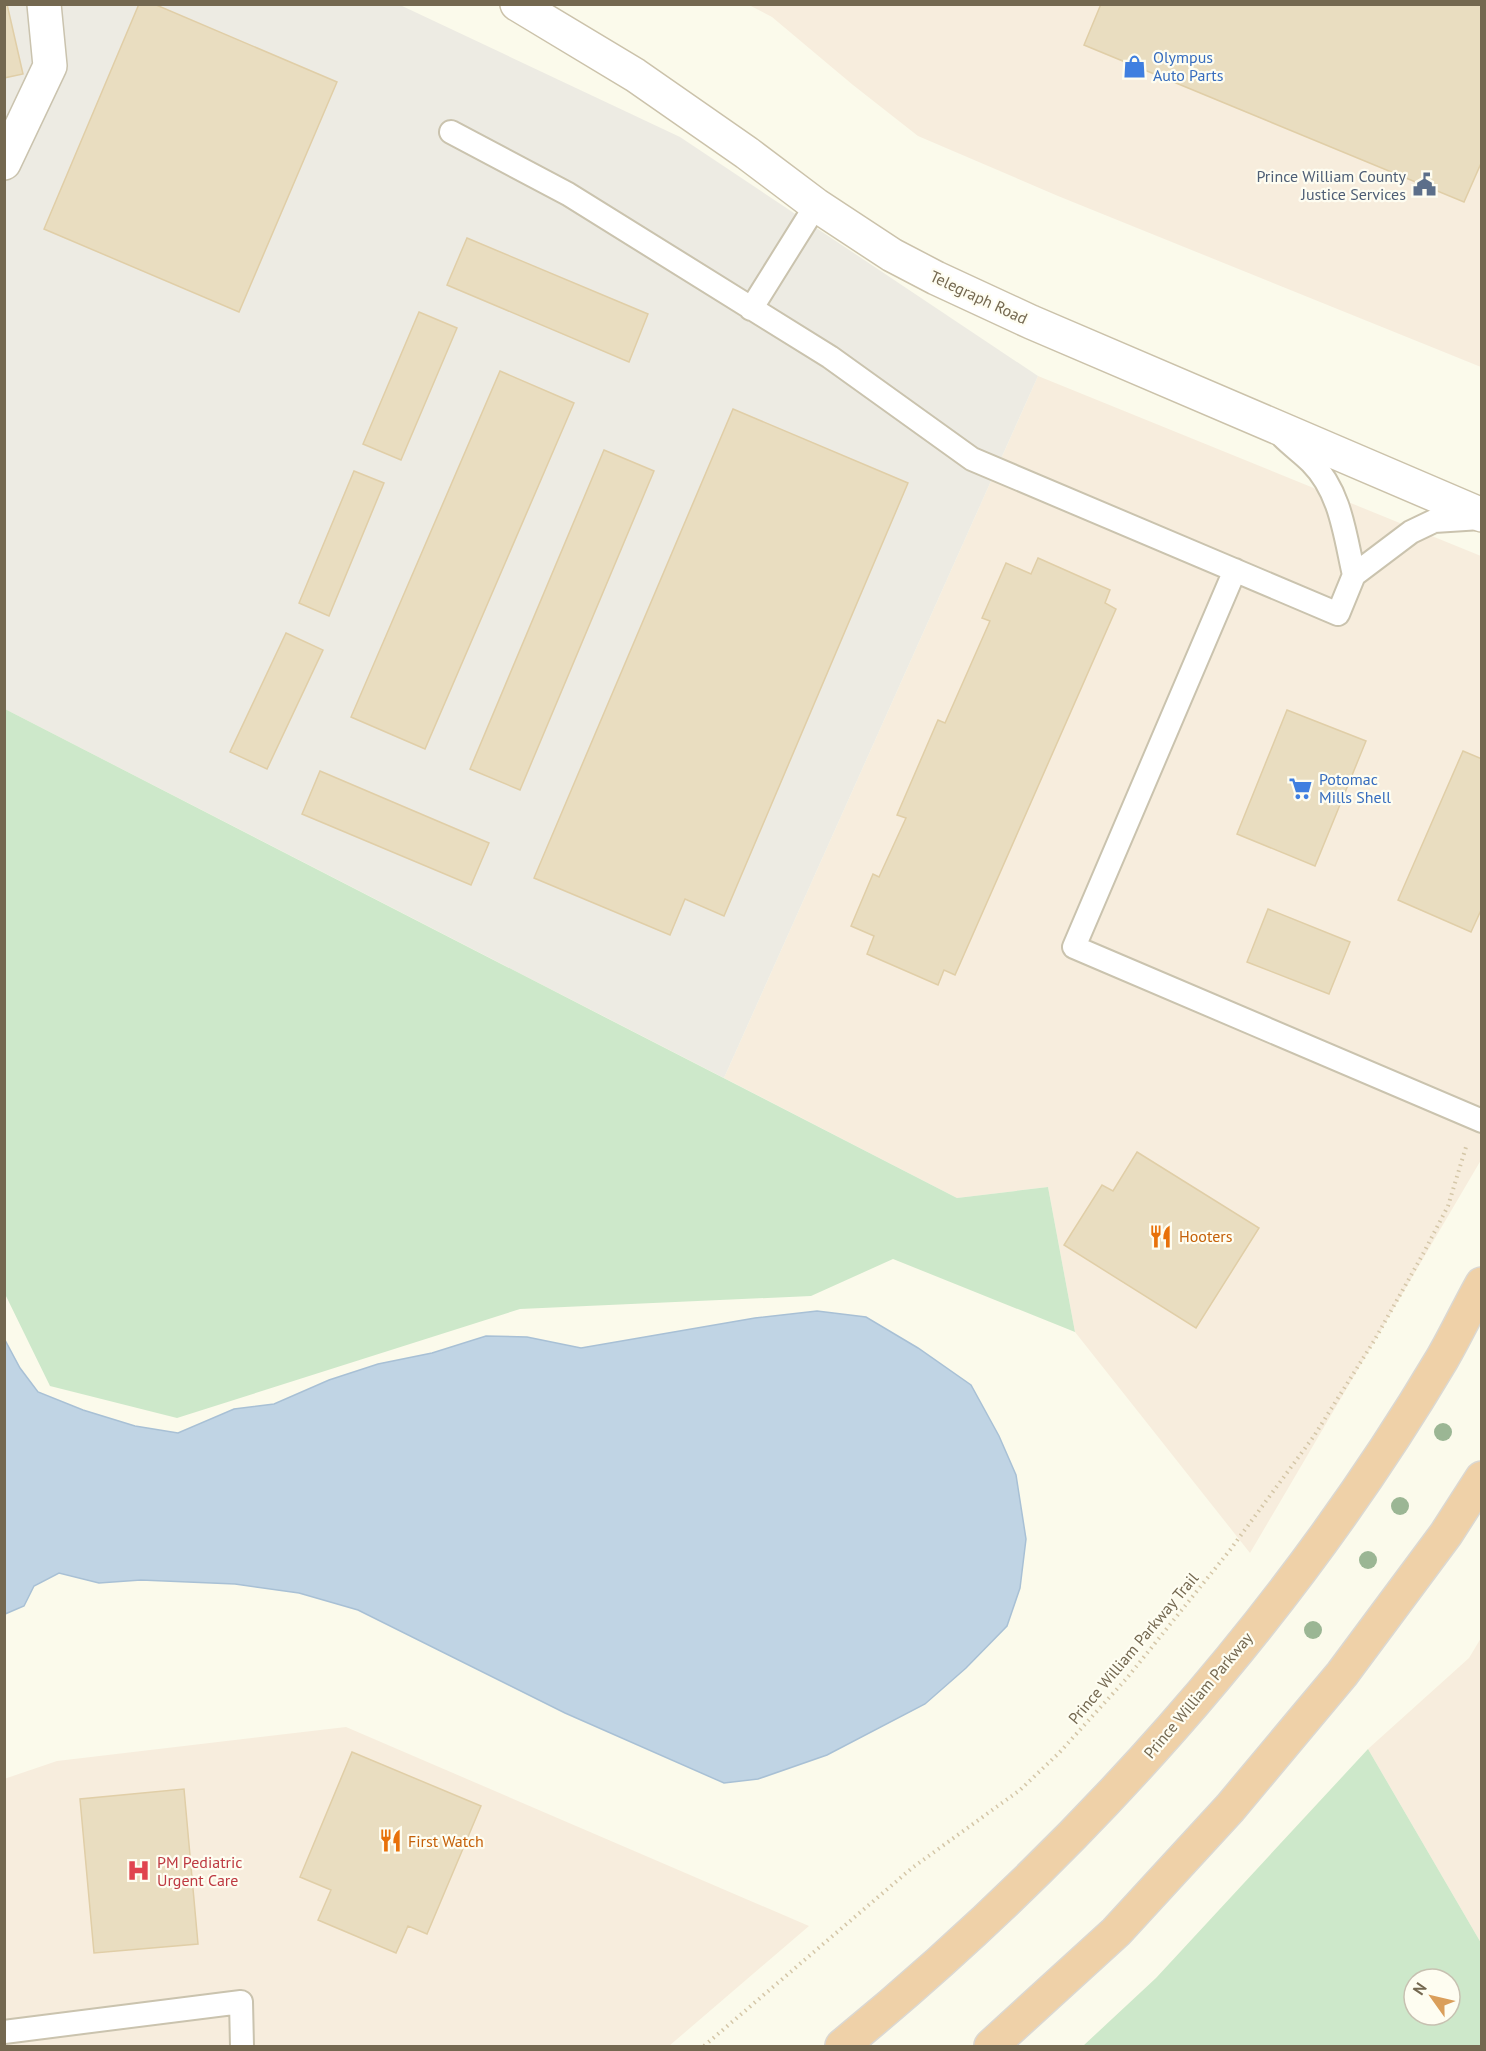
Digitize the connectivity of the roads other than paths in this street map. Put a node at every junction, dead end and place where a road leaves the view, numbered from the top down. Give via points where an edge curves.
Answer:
1 (44, 4) edge
2 (517, 4) edge
3 (451, 132) dead end
4 (4, 163) edge
5 (816, 205) junction
6 (751, 309) junction
7 (1264, 422) junction
8 (1482, 517) edge
9 (1235, 570) junction
10 (1354, 575) junction
11 (1482, 1121) edge
12 (1482, 1284) edge
13 (1482, 1478) edge
14 (4, 2032) edge
15 (242, 2046) edge
16 (842, 2046) edge
17 (991, 2046) edge

1 - 4 main road via 50,66
2 - 5 main road, Telegraph Road via 634,75
3 - 6 lane via 568,194
5 - 6 lane
5 - 7 main road, Telegraph Road via 892,255 936,278
6 - 9 lane via 830,357 972,459
7 - 8 main road, Telegraph Road
7 - 10 lane via 1312,463 1328,485 1342,521
8 - 10 lane via 1434,521 1412,532
9 - 10 lane via 1338,614
9 - 11 lane via 1074,946
12 - 16 highway, Prince William Parkway via 1442,1359 1360,1486 1271,1608 1174,1725 1000,1907
13 - 17 highway via 1446,1534 1342,1674 1238,1799 1116,1932
14 - 15 lane via 241,2002

